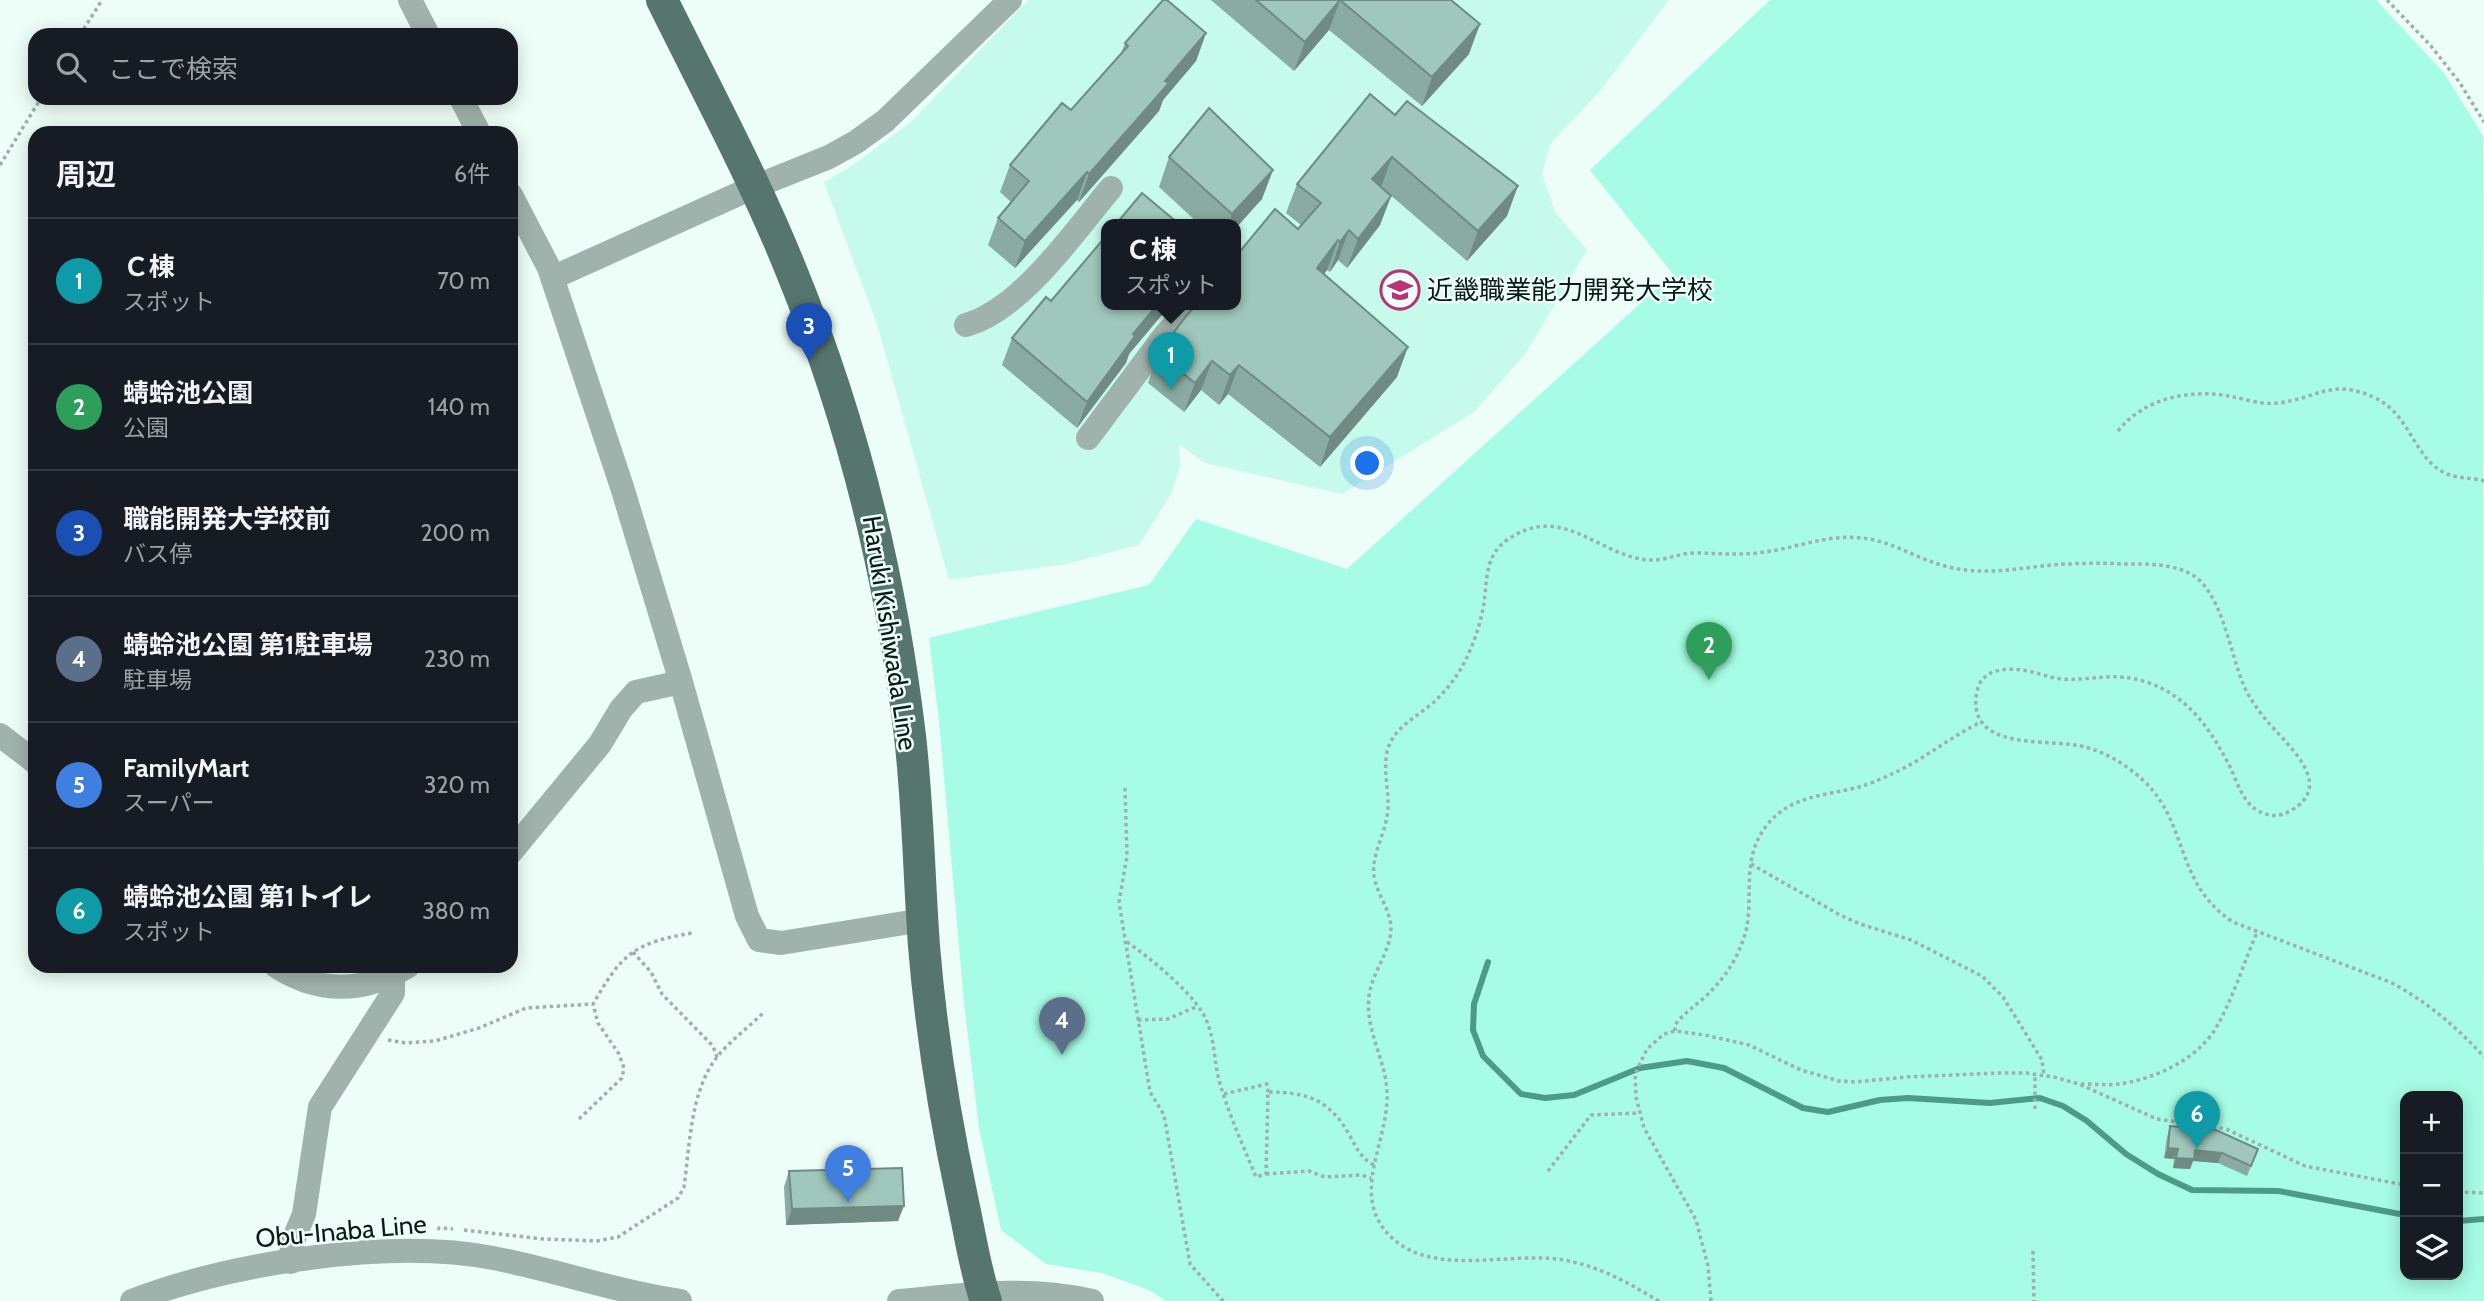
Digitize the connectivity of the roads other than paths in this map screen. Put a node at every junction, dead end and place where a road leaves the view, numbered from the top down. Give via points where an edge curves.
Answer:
1 (410, 0) edge
2 (662, 0) edge
3 (1010, 0) edge
4 (424, 28) edge
5 (465, 105) edge
6 (475, 126) edge
7 (754, 187) junction
8 (1111, 188) dead end
9 (518, 209) edge
10 (552, 278) junction
11 (1188, 310) edge
12 (966, 325) dead end
13 (1088, 438) dead end
14 (681, 682) junction
15 (0, 735) edge
16 (28, 757) edge
17 (518, 844) edge
18 (923, 920) junction
19 (287, 973) edge
20 (395, 973) edge
21 (399, 973) edge
22 (291, 1262) junction
23 (985, 1297) edge
24 (132, 1301) edge
25 (680, 1301) edge
26 (899, 1301) edge
27 (1092, 1301) edge

1 - 4 street
2 - 7 main road, Haruki Kishiwada Line
3 - 7 street via 866,135 829,157
5 - 6 street
7 - 10 street
7 - 18 main road, Haruki Kishiwada Line via 807,309 853,446 883,564 910,737
8 - 12 street via 1032,281 984,320
9 - 10 street
10 - 14 street
11 - 13 street
14 - 17 street via 636,692 600,744
14 - 18 street via 747,916 759,940 781,943
15 - 16 street
18 - 23 main road, Haruki Kishiwada Line via 934,1043 951,1149
19 - 20 street via 341,989
21 - 22 street via 393,993 320,1107 304,1214 292,1243
22 - 24 street, Obu-Inaba Line via 172,1286
22 - 25 street, Obu-Inaba Line via 376,1252 433,1252 492,1258
23 - 26 street
23 - 27 street via 1040,1292

